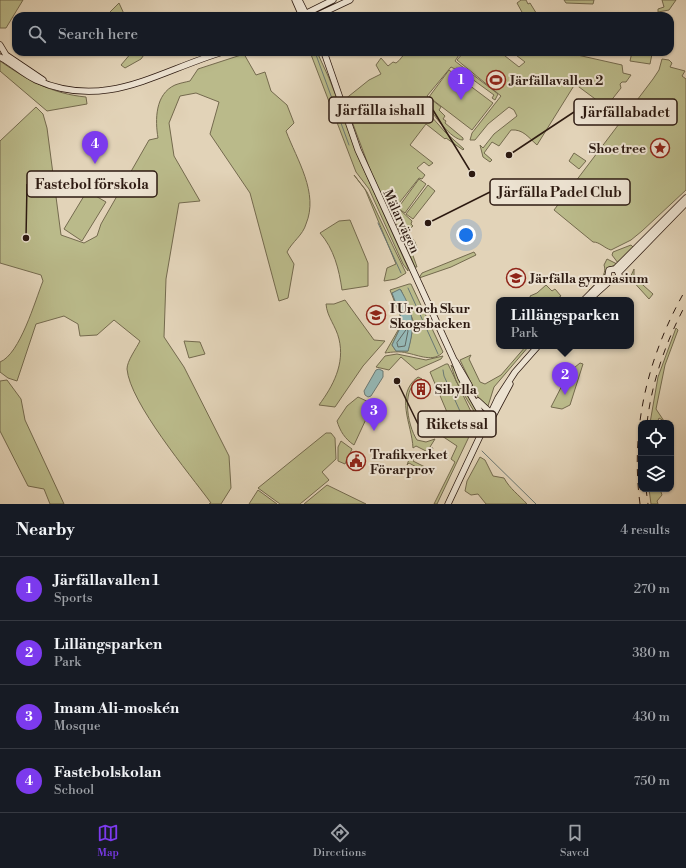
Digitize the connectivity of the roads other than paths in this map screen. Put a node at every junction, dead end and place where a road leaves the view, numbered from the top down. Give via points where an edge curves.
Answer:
1 (294, 0) edge
2 (299, 0) edge
3 (333, 0) edge
4 (350, 0) edge
5 (302, 12) edge
6 (303, 12) edge
7 (310, 12) edge
8 (324, 12) edge
9 (1, 52) edge
10 (212, 56) edge
11 (322, 56) edge
12 (325, 56) edge
13 (336, 88) junction
14 (686, 198) edge
15 (686, 203) edge
16 (617, 270) junction
17 (609, 278) junction
18 (587, 297) edge
19 (592, 297) edge
20 (535, 349) edge
21 (539, 349) edge
22 (498, 398) junction
23 (479, 405) junction
24 (491, 415) junction
25 (481, 431) junction
26 (453, 494) junction
27 (448, 504) edge

1 - 5 street
2 - 6 street
3 - 7 street
4 - 8 street
9 - 10 street via 52,85 86,92 113,90
11 - 13 street, Mälarvägen
12 - 13 street, Mälarvägen
13 - 23 street, Mälarvägen via 358,150 461,378
14 - 16 street
15 - 16 street
16 - 17 street via 609,270
16 - 17 street via 617,278
17 - 18 street
17 - 19 street
20 - 22 street via 515,372
21 - 24 street via 508,387
22 - 23 street via 490,407
22 - 24 street
23 - 24 street
23 - 25 street via 484,420
24 - 25 street
24 - 26 street
25 - 26 street
26 - 27 street

